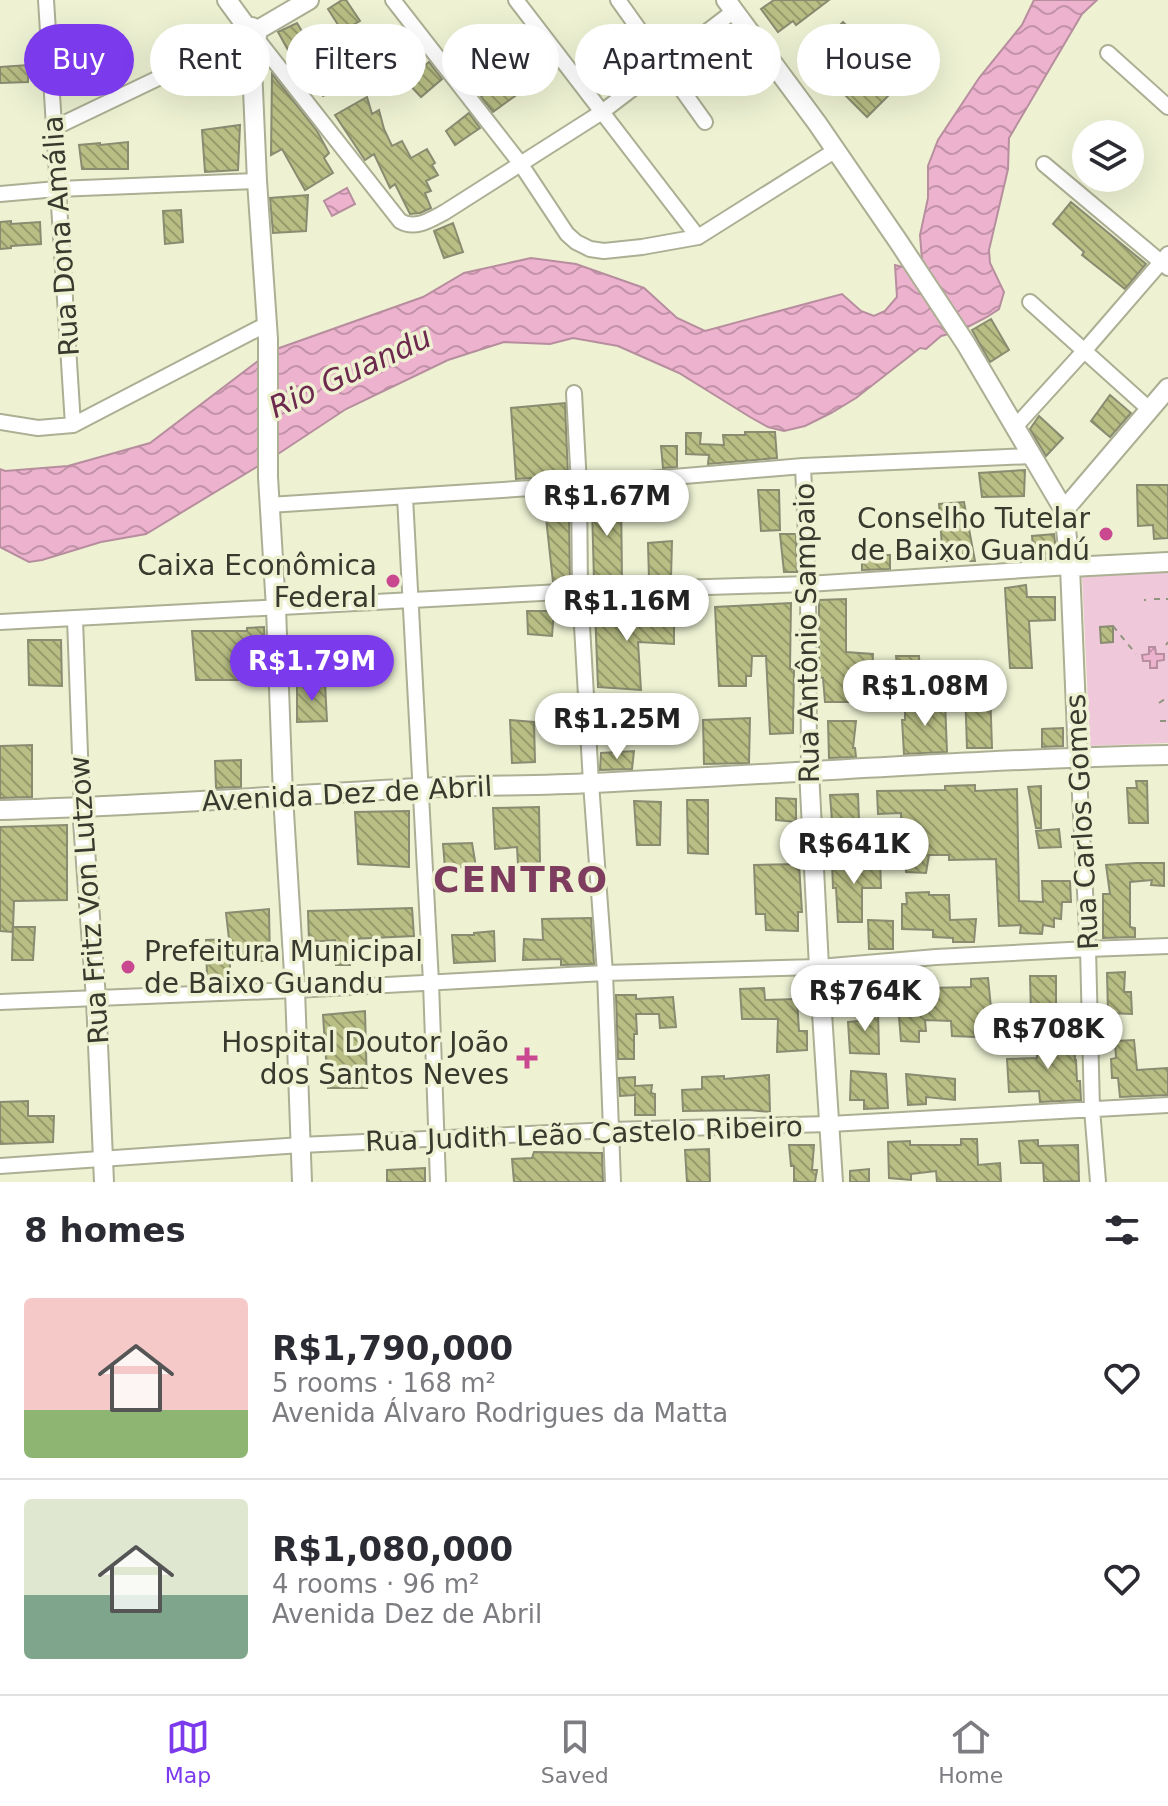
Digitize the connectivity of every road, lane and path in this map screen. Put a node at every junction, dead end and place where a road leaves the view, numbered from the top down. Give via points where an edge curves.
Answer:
1 (46, 0) edge
2 (227, 0) edge
3 (309, 0) edge
4 (393, 0) edge
5 (516, 0) edge
6 (618, 0) edge
7 (730, 6) edge
8 (242, 24) edge
9 (270, 24) edge
10 (635, 24) edge
11 (710, 24) edge
12 (1108, 53) dead end
13 (270, 61) edge
14 (150, 83) edge
15 (253, 96) edge
16 (623, 96) edge
17 (687, 96) edge
18 (1168, 107) edge
19 (602, 112) junction
20 (705, 122) dead end
21 (54, 128) junction
22 (836, 150) junction
23 (520, 163) junction
24 (1044, 164) dead end
25 (257, 181) junction
26 (57, 189) junction
27 (0, 194) edge
28 (698, 237) junction
29 (1166, 262) edge
30 (1030, 302) dead end
31 (267, 331) junction
32 (1085, 350) junction
33 (1168, 388) edge
34 (574, 393) dead end
35 (1149, 409) junction
36 (0, 422) edge
37 (73, 425) junction
38 (1015, 427) junction
39 (1031, 456) junction
40 (803, 466) junction
41 (579, 485) junction
42 (405, 497) junction
43 (269, 505) junction
44 (1064, 510) junction
45 (1168, 562) edge
46 (1070, 567) junction
47 (808, 584) junction
48 (580, 591) junction
49 (1154, 599) dead end
50 (1168, 599) edge
51 (410, 600) junction
52 (276, 608) junction
53 (75, 619) junction
54 (0, 622) edge
55 (1113, 626) dead end
56 (1136, 654) dead end
57 (1168, 697) edge
58 (1159, 703) dead end
59 (1160, 721) dead end
60 (1168, 721) edge
61 (1168, 755) edge
62 (1078, 757) junction
63 (809, 770) junction
64 (591, 783) junction
65 (422, 788) junction
66 (283, 796) junction
67 (82, 808) junction
68 (0, 810) edge
69 (1168, 946) edge
70 (1088, 949) junction
71 (819, 967) junction
72 (605, 973) junction
73 (431, 982) junction
74 (295, 990) junction
75 (96, 999) junction
76 (0, 1002) edge
77 (1168, 1105) edge
78 (1092, 1109) junction
79 (830, 1124) junction
80 (611, 1130) junction
81 (436, 1140) junction
82 (301, 1145) junction
83 (105, 1160) junction
84 (0, 1166) edge
85 (104, 1182) edge
86 (302, 1182) edge
87 (438, 1182) edge
88 (613, 1182) edge
89 (833, 1182) edge
90 (1098, 1182) edge

1 - 21 street, Rua Dona Amália
2 - 8 street
3 - 9 street
4 - 23 street
5 - 19 street
6 - 10 street
7 - 11 street
7 - 22 street
12 - 18 street
13 - 23 street via 408,225 432,219
14 - 21 street
15 - 25 street
16 - 19 street
17 - 20 street
19 - 23 street
19 - 28 street
21 - 26 street, Rua Dona Amália
22 - 28 street
22 - 38 street
23 - 28 street via 567,234 590,249
24 - 29 street
25 - 26 street
25 - 31 street
26 - 27 street
26 - 37 street, Rua Dona Amália
29 - 32 street
30 - 32 street
31 - 37 street
31 - 43 street
32 - 35 street
32 - 38 street
33 - 35 street
34 - 41 street
35 - 44 street
36 - 37 street via 38,428
38 - 39 street
39 - 40 street
39 - 44 street
40 - 41 street
40 - 47 street, Rua Antônio Sampaio
41 - 42 street
41 - 48 street
42 - 43 street
42 - 51 street
43 - 52 street
44 - 46 street, Rua Carlos Gomes
45 - 46 street
46 - 47 street
46 - 62 street, Rua Carlos Gomes
47 - 48 street
47 - 63 street, Rua Antônio Sampaio
48 - 51 street
48 - 64 street
49 - 50 path
51 - 52 street
51 - 65 street
52 - 53 street
52 - 66 street
53 - 54 street
53 - 67 street, Rua Fritz Von Lutzow
55 - 56 path
57 - 58 path
59 - 60 path
61 - 62 street, Avenida Dez de Abril
62 - 63 street, Avenida Dez de Abril
62 - 70 street, Rua Carlos Gomes
63 - 64 street, Avenida Dez de Abril
63 - 71 street, Rua Antônio Sampaio
64 - 65 street, Avenida Dez de Abril
64 - 72 street
65 - 66 street, Avenida Dez de Abril
65 - 73 street
66 - 67 street, Avenida Dez de Abril
66 - 74 street
67 - 68 street, Avenida Dez de Abril
67 - 75 street, Rua Fritz Von Lutzow
69 - 70 street
70 - 71 street
70 - 78 street, Rua Carlos Gomes
71 - 72 street
71 - 79 street, Rua Antônio Sampaio
72 - 73 street
72 - 80 street
73 - 74 street
73 - 81 street
74 - 75 street
74 - 82 street
75 - 76 street
75 - 83 street, Rua Fritz Von Lutzow
77 - 78 street, Rua Judith Leão Castelo Ribeiro
78 - 79 street, Rua Judith Leão Castelo Ribeiro
78 - 90 street, Rua Carlos Gomes
79 - 80 street, Rua Judith Leão Castelo Ribeiro
79 - 89 street, Rua Antônio Sampaio
80 - 81 street, Rua Judith Leão Castelo Ribeiro
80 - 88 street
81 - 82 street, Rua Judith Leão Castelo Ribeiro
81 - 87 street
82 - 83 street, Rua Judith Leão Castelo Ribeiro
82 - 86 street
83 - 84 street, Rua Judith Leão Castelo Ribeiro
83 - 85 street, Rua Fritz Von Lutzow

